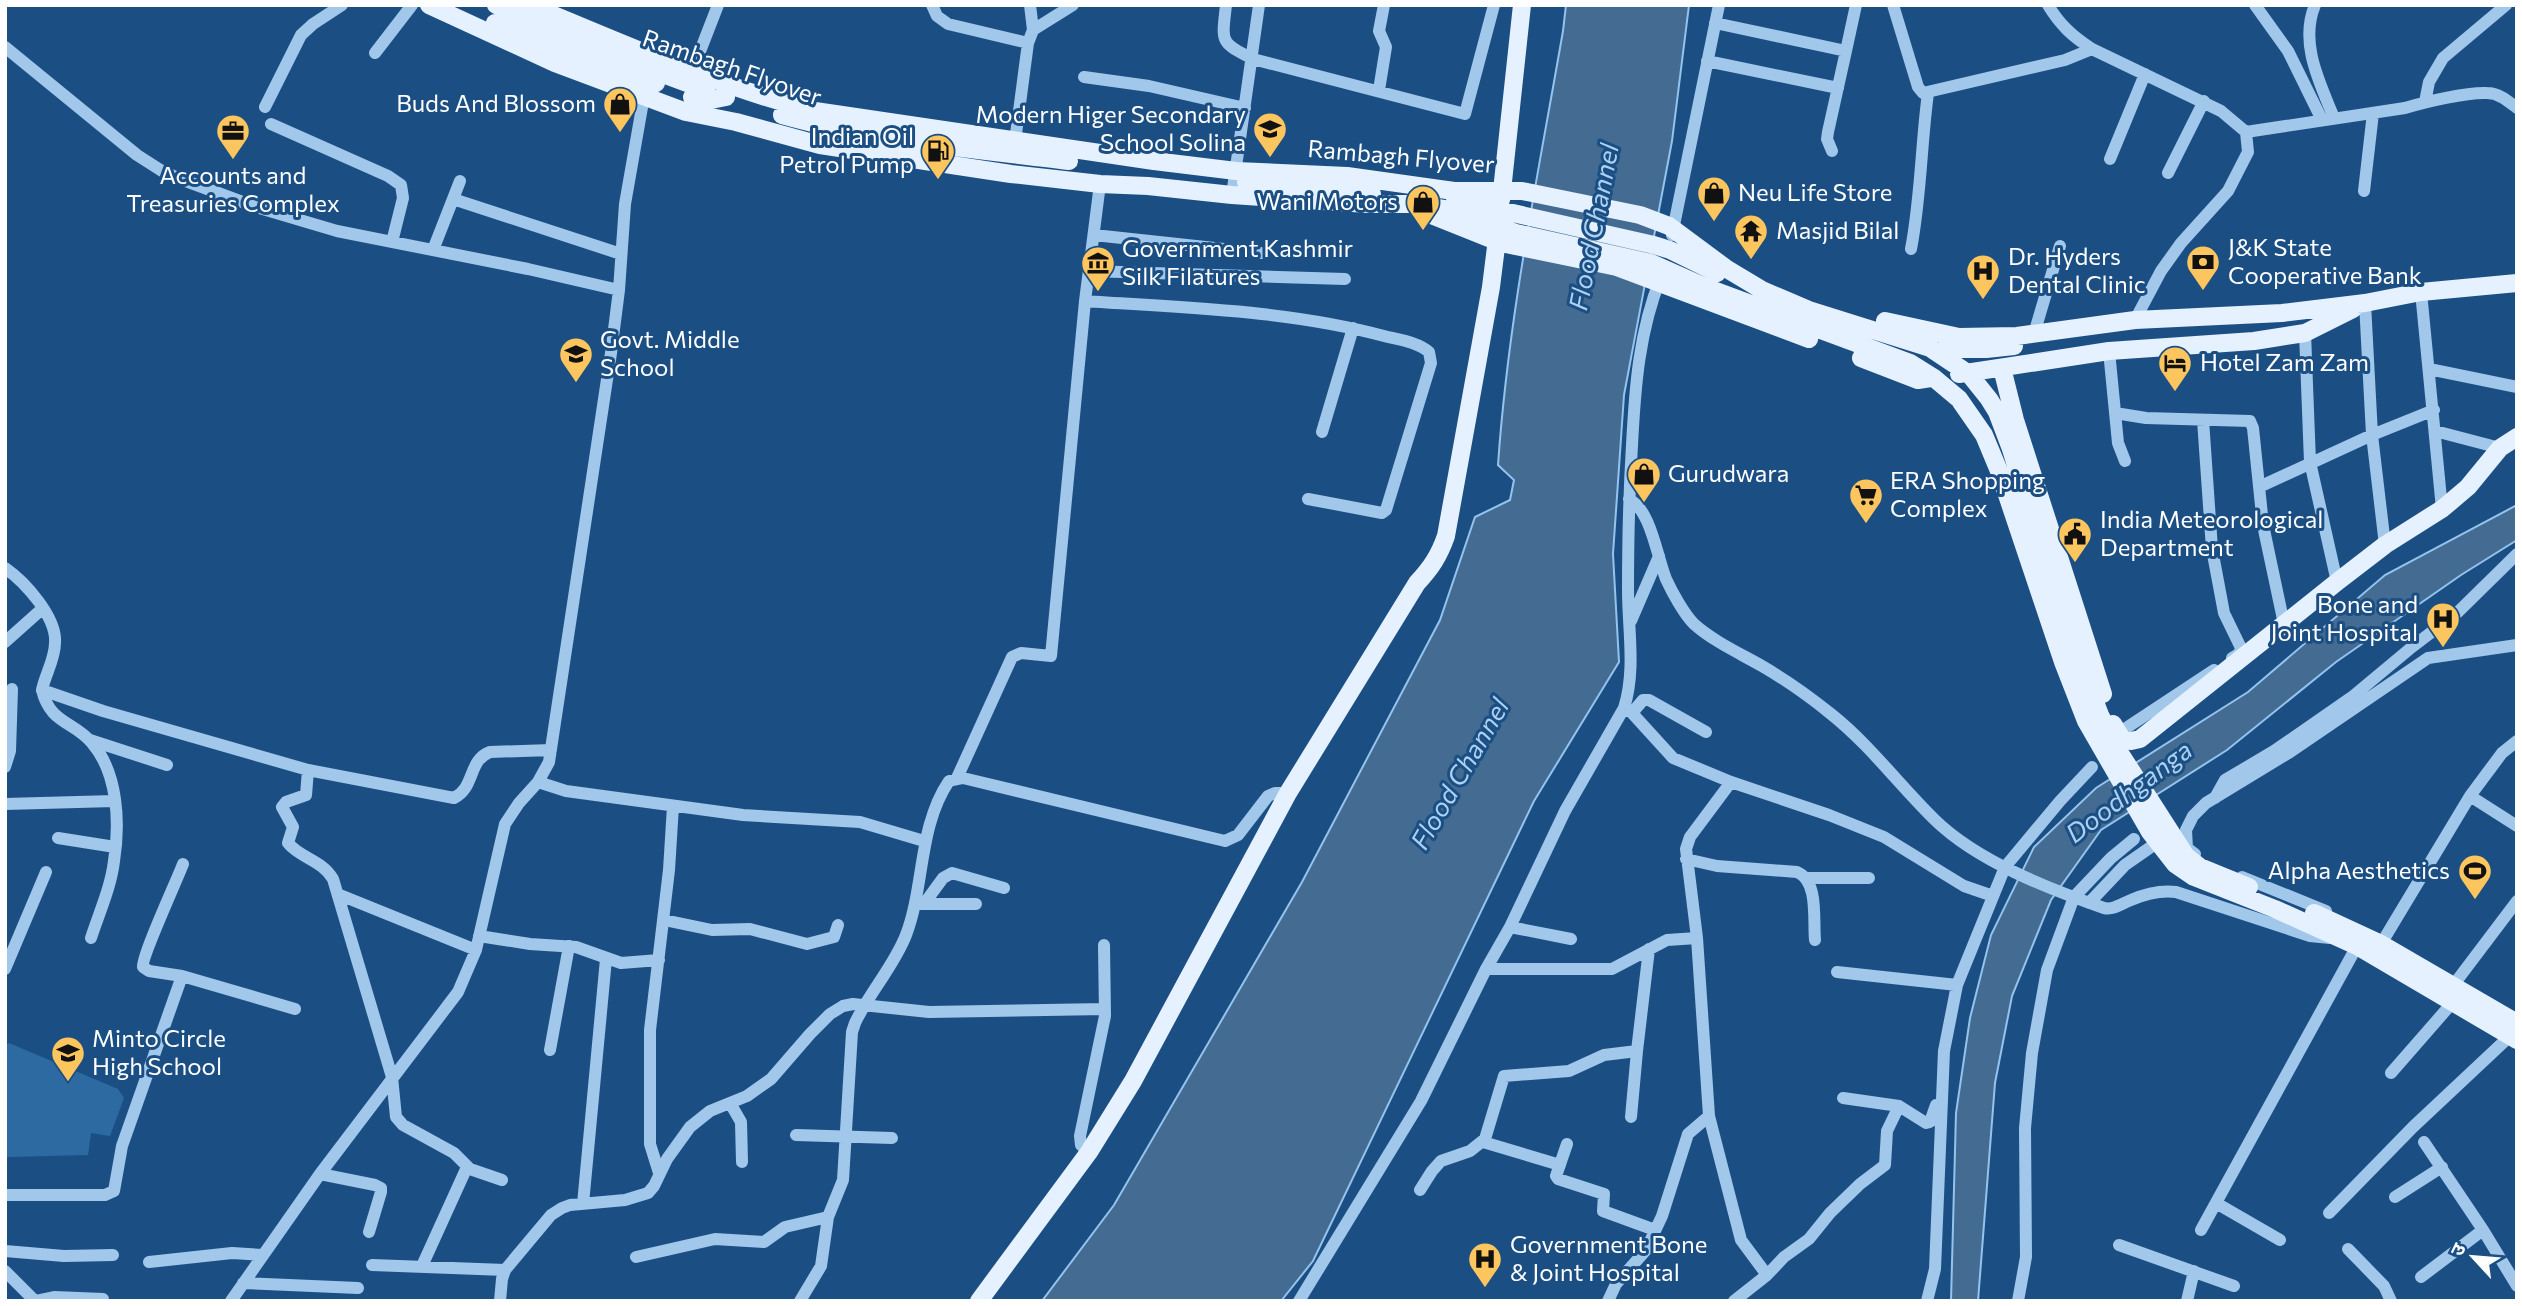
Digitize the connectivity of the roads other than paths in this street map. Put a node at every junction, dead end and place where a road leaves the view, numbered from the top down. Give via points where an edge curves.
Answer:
1 (342, 5) edge
2 (412, 5) edge
3 (496, 5) edge
4 (513, 5) edge
5 (529, 5) edge
6 (718, 5) edge
7 (932, 5) edge
8 (1030, 5) edge
9 (1073, 5) edge
10 (1226, 5) edge
11 (1259, 5) edge
12 (1384, 5) edge
13 (1494, 5) edge
14 (1522, 5) edge
15 (1719, 5) edge
16 (1893, 5) edge
17 (2048, 5) edge
18 (2255, 5) edge
19 (2315, 5) edge
20 (2506, 5) edge
21 (1854, 6) edge
22 (443, 7) edge
23 (1715, 23) junction
24 (1033, 30) junction
25 (1028, 43) junction
26 (5, 47) edge
27 (2092, 49) junction
28 (1846, 51) junction
29 (374, 53) dead end
30 (1253, 59) junction
31 (1707, 61) junction
32 (691, 72) junction
33 (2146, 75) junction
34 (1084, 77) dead end
35 (1838, 88) junction
36 (1379, 90) junction
37 (1927, 93) junction
38 (644, 96) junction
39 (726, 97) junction
40 (2204, 101) junction
41 (2425, 102) junction
42 (265, 107) dead end
43 (1245, 108) junction
44 (2517, 108) edge
45 (2373, 113) junction
46 (2328, 119) junction
47 (271, 124) dead end
48 (2246, 132) junction
49 (1014, 149) junction
50 (1832, 151) dead end
51 (2110, 159) dead end
52 (2168, 173) dead end
53 (1011, 174) junction
54 (1235, 175) junction
55 (460, 181) dead end
56 (1100, 184) junction
57 (2364, 191) dead end
58 (1232, 195) junction
59 (453, 199) junction
60 (1499, 219) junction
61 (1094, 235) junction
62 (392, 242) junction
63 (2060, 246) dead end
64 (1911, 249) dead end
65 (433, 250) junction
66 (1261, 253) dead end
67 (621, 254) junction
68 (1660, 256) junction
69 (1089, 271) junction
70 (1345, 279) dead end
71 (2517, 283) edge
72 (619, 290) junction
73 (2421, 292) junction
74 (1086, 301) junction
75 (2365, 303) junction
76 (2132, 325) junction
77 (1353, 328) junction
78 (2054, 331) junction
79 (2305, 333) junction
80 (2034, 334) junction
81 (1930, 348) junction
82 (2109, 351) junction
83 (2061, 359) junction
84 (1999, 369) junction
85 (2429, 369) junction
86 (1934, 378) junction
87 (2517, 387) edge
88 (2434, 410) junction
89 (2115, 413) junction
90 (2203, 420) junction
91 (2435, 431) junction
92 (1322, 432) dead end
93 (2372, 435) junction
94 (2517, 437) edge
95 (2500, 448) junction
96 (2125, 461) dead end
97 (2310, 462) junction
98 (2259, 487) junction
99 (1308, 499) dead end
100 (1629, 499) junction
101 (2442, 509) junction
102 (2385, 545) junction
103 (2517, 554) edge
104 (1659, 556) junction
105 (5, 568) edge
106 (2337, 582) junction
107 (42, 609) junction
108 (2284, 624) junction
109 (1629, 625) junction
110 (2066, 626) junction
111 (5, 642) edge
112 (2517, 645) edge
113 (12, 689) dead end
114 (42, 690) junction
115 (1628, 711) junction
116 (2093, 718) junction
117 (1706, 732) dead end
118 (2116, 737) junction
119 (90, 740) junction
120 (2517, 741) edge
121 (551, 750) junction
122 (2098, 761) junction
123 (167, 765) dead end
124 (5, 767) edge
125 (308, 770) junction
126 (957, 778) junction
127 (538, 782) junction
128 (1731, 782) junction
129 (1288, 793) junction
130 (2470, 796) junction
131 (2214, 799) junction
132 (114, 801) junction
133 (5, 804) edge
134 (673, 806) junction
135 (2193, 816) junction
136 (2517, 825) edge
137 (2163, 835) junction
138 (58, 838) dead end
139 (2134, 839) dead end
140 (924, 841) junction
141 (116, 847) junction
142 (1686, 859) junction
143 (183, 864) dead end
144 (2007, 868) junction
145 (46, 872) dead end
146 (1869, 877) dead end
147 (1806, 878) junction
148 (1004, 888) dead end
149 (2069, 894) junction
150 (340, 895) junction
151 (1993, 895) junction
152 (2517, 901) edge
153 (2089, 903) junction
154 (920, 904) junction
155 (976, 904) dead end
156 (664, 920) junction
157 (838, 925) dead end
158 (1510, 927) junction
159 (2338, 930) junction
160 (479, 936) junction
161 (91, 938) dead end
162 (1697, 938) junction
163 (1571, 939) dead end
164 (1815, 940) dead end
165 (2381, 944) junction
166 (1104, 945) dead end
167 (569, 946) junction
168 (2357, 946) junction
169 (1649, 949) junction
170 (476, 950) junction
171 (607, 959) junction
172 (659, 960) junction
173 (5, 969) edge
174 (1486, 970) junction
175 (1837, 972) dead end
176 (182, 976) junction
177 (1957, 985) junction
178 (2452, 995) junction
179 (863, 1006) junction
180 (295, 1009) dead end
181 (1104, 1009) junction
182 (2514, 1033) edge
183 (550, 1050) dead end
184 (1637, 1051) junction
185 (2391, 1073) dead end
186 (392, 1077) junction
187 (1942, 1085) junction
188 (1843, 1098) dead end
189 (730, 1103) junction
190 (1899, 1106) junction
191 (1709, 1116) junction
192 (1631, 1117) dead end
193 (796, 1135) dead end
194 (846, 1138) junction
195 (892, 1138) dead end
196 (1483, 1142) junction
197 (2424, 1142) dead end
198 (1567, 1144) dead end
199 (1088, 1152) junction
200 (742, 1162) dead end
201 (1560, 1165) junction
202 (467, 1167) junction
203 (2442, 1167) junction
204 (659, 1173) junction
205 (320, 1174) junction
206 (502, 1180) dead end
207 (1419, 1190) dead end
208 (5, 1195) edge
209 (2395, 1197) dead end
210 (2216, 1203) junction
211 (583, 1204) junction
212 (2329, 1213) dead end
213 (828, 1217) junction
214 (1655, 1230) junction
215 (2201, 1230) dead end
216 (2483, 1230) junction
217 (369, 1232) dead end
218 (2280, 1240) dead end
219 (2119, 1245) dead end
220 (2347, 1249) dead end
221 (5, 1251) edge
222 (113, 1255) dead end
223 (262, 1255) junction
224 (636, 1257) dead end
225 (2026, 1257) junction
226 (149, 1262) dead end
227 (372, 1265) dead end
228 (422, 1266) junction
229 (505, 1270) junction
230 (5, 1271) edge
231 (2194, 1271) junction
232 (1767, 1275) junction
233 (2421, 1277) dead end
234 (243, 1283) junction
235 (2234, 1286) dead end
236 (2517, 1286) edge
237 (358, 1288) dead end
238 (103, 1299) edge
239 (228, 1300) edge
240 (35, 1301) edge
241 (500, 1301) edge
242 (800, 1301) edge
243 (979, 1301) edge
244 (1299, 1301) edge
245 (1608, 1301) edge
246 (1734, 1301) edge
247 (1927, 1301) edge
248 (2018, 1301) edge
249 (2026, 1301) edge
250 (2187, 1301) edge
251 (2391, 1301) edge

1 - 42 street via 301,35
2 - 29 street
3 - 39 main road, Rambagh Flyover
4 - 49 main road via 666,69 807,115
5 - 32 main road, Rambagh Flyover
6 - 32 street
7 - 25 street via 948,24
8 - 24 street
9 - 24 street
10 - 30 street via 1226,44
11 - 30 street
12 - 36 street via 1379,31 1386,47
13 - 36 street via 1465,114
14 - 60 main road
15 - 23 street
16 - 37 street via 1918,87
17 - 27 street via 2063,29
18 - 46 street
19 - 46 street via 2309,49
20 - 41 street via 2443,58 2429,82
21 - 28 street
22 - 38 main road via 555,63
22 - 39 main road via 683,94 711,100
23 - 28 street
23 - 31 street
24 - 25 street
25 - 49 street
26 - 62 street via 162,171 292,219
27 - 33 street
27 - 37 street via 2065,60
28 - 35 street
30 - 36 street
30 - 43 street
31 - 35 street
31 - 68 street
32 - 81 main road, Rambagh Flyover via 769,99 864,120 1236,171 1347,176 1454,191 1521,191 1640,215 1670,226 1762,290 1809,310
33 - 40 street
33 - 51 street
34 - 43 street
35 - 50 street via 1827,138
37 - 64 street via 1922,179
38 - 53 main road via 686,112 820,145
38 - 67 street
39 - 86 main road, Rambagh Flyover via 812,123 888,137 1386,197 1501,243 1617,267 1918,380
40 - 48 street
40 - 52 street
41 - 44 street via 2487,93
41 - 45 street
43 - 54 street
45 - 46 street
45 - 57 street
46 - 48 street
47 - 62 street via 401,184
48 - 76 street via 2248,152 2228,191 2172,254
49 - 53 street
49 - 54 main road
53 - 56 main road
54 - 58 street
54 - 60 main road via 1319,181 1472,203
55 - 59 street
56 - 58 main road
56 - 61 street
58 - 60 main road via 1412,204
59 - 65 street
59 - 67 street
60 - 68 main road
60 - 129 main road via 1446,536 1432,568 1417,583
61 - 66 street
61 - 69 street
62 - 65 street
63 - 80 street
65 - 72 street
67 - 72 street
68 - 80 main road via 1740,283 1922,330 1959,337
68 - 86 main road via 1705,287 1910,363
68 - 100 street via 1639,357
69 - 70 street
69 - 74 street
71 - 73 main road
72 - 121 street
73 - 75 main road
73 - 85 street
74 - 77 street via 1259,313
74 - 126 street via 1051,656 1021,653 1012,657
75 - 76 main road via 2282,313 2270,321
75 - 79 main road, Rambagh Flyover
75 - 93 street
76 - 78 main road
76 - 81 main road via 1986,349
77 - 92 street
77 - 99 street via 1423,347 1431,363 1386,510 1382,513
78 - 80 main road
78 - 83 main road
79 - 82 main road, Rambagh Flyover
79 - 97 street
81 - 110 main road, Rambagh Flyover via 1969,374 1997,412
82 - 83 main road, Rambagh Flyover
82 - 89 street
83 - 84 main road, Rambagh Flyover
84 - 86 main road, Rambagh Flyover
84 - 110 main road via 1998,390 2075,617
84 - 118 main road
85 - 87 street
85 - 88 street
86 - 116 main road via 1959,399 1984,435 2063,662
88 - 91 street
88 - 93 street
89 - 90 street
89 - 96 street
90 - 98 street via 2250,421
90 - 118 street via 2212,548 2224,613 2241,651
91 - 95 street
91 - 101 street
93 - 97 street
93 - 102 street
94 - 95 main road
95 - 101 main road via 2468,487
97 - 98 street
97 - 106 street
98 - 108 street
100 - 104 street via 1646,519
100 - 109 street
101 - 102 main road
102 - 106 main road
103 - 131 street via 2458,612 2352,698 2231,775
104 - 109 street
104 - 144 street via 1667,581 1693,622 1832,715 1936,821 1966,847
105 - 107 street via 29,589
106 - 108 main road
107 - 111 street
107 - 114 street via 55,644
108 - 118 main road via 2140,739
109 - 115 street
110 - 116 main road, Rambagh Flyover
112 - 131 street via 2427,658
113 - 124 street via 10,751
114 - 119 street via 55,716
114 - 125 street
115 - 117 street via 1649,700
115 - 128 street via 1667,754
115 - 158 street via 1565,811
116 - 122 main road
116 - 137 main road via 2116,747
119 - 123 street
119 - 132 street via 106,766
120 - 130 street via 2502,753
121 - 125 street via 483,754 463,794 454,798
121 - 127 street
122 - 137 main road
122 - 144 street
125 - 150 street via 306,795 282,807 292,823 288,843 323,865
126 - 129 street via 1225,841 1238,835 1268,796
126 - 140 street via 944,788
127 - 134 street via 566,791
127 - 160 street via 505,824
128 - 142 street via 1690,837
128 - 151 street via 1884,837 1964,886
129 - 199 main road via 1140,1069
130 - 136 street
130 - 165 street
131 - 135 street
132 - 133 street
132 - 141 street
134 - 140 street via 760,817 860,821
134 - 156 street
135 - 137 street
135 - 159 street via 2186,830 2187,848 2203,860 2327,912
137 - 153 street via 2125,864
137 - 159 main road via 2180,860
138 - 141 street
139 - 149 street
140 - 154 street
141 - 161 street
142 - 147 street via 1797,872
142 - 162 street
143 - 176 street via 142,962 149,971
144 - 149 street
144 - 151 street
145 - 173 street
146 - 147 street
147 - 164 street
148 - 154 street via 952,873
149 - 153 street
149 - 225 street via 2047,970 2032,1053 2025,1128
150 - 170 street
150 - 186 street
151 - 177 street
152 - 178 street
153 - 159 street via 2112,909 2156,892 2176,892 2310,936
154 - 155 street
154 - 179 street
156 - 157 street via 712,930 750,929 807,944 834,937
156 - 172 street
158 - 163 street
158 - 174 street
159 - 165 main road
159 - 168 main road
160 - 167 street
160 - 170 street
162 - 169 street via 1667,940
162 - 191 street
165 - 178 main road
166 - 181 street
167 - 171 street
167 - 183 street
168 - 178 main road
168 - 210 street
169 - 174 street via 1612,969
169 - 184 street
170 - 186 street via 458,992
171 - 172 street via 630,963
171 - 211 street
172 - 204 street via 650,1030 650,1144
174 - 244 street via 1421,1101
175 - 177 street
176 - 180 street
176 - 208 street via 122,1146 114,1191 105,1195
177 - 187 street
178 - 182 main road
178 - 185 street
179 - 181 street via 929,1012
179 - 189 street via 838,1008 771,1080
179 - 194 street via 852,1032
181 - 199 street via 1080,1136
182 - 212 street
184 - 192 street
184 - 196 street via 1604,1055 1569,1071 1504,1076
186 - 202 street via 399,1121 454,1153
186 - 205 street
187 - 190 street via 1930,1122
187 - 247 street via 1935,1269
188 - 190 street
189 - 200 street via 741,1122
189 - 204 street via 690,1127
190 - 232 street via 1887,1131 1885,1165
191 - 214 street via 1688,1134
191 - 232 street via 1741,1240
193 - 194 street
194 - 195 street
194 - 213 street via 843,1180
196 - 201 street
196 - 207 street via 1441,1161
197 - 203 street
198 - 201 street
199 - 243 main road
201 - 214 street via 1558,1180 1604,1194 1603,1211
202 - 206 street
202 - 228 street
203 - 209 street
203 - 216 street
204 - 211 street via 648,1193 639,1197
205 - 217 street via 381,1188
205 - 223 street
210 - 215 street
210 - 218 street
211 - 229 street via 551,1215
213 - 224 street via 785,1227 764,1242 715,1239
213 - 242 street via 821,1266
214 - 245 street via 1646,1250 1616,1284
216 - 233 street
216 - 236 street
219 - 231 street
220 - 251 street via 2384,1286
221 - 222 street
223 - 226 street via 232,1253
223 - 234 street
225 - 248 street
225 - 249 street
227 - 228 street
228 - 229 street
229 - 241 street
230 - 240 street
231 - 235 street
231 - 250 street
232 - 246 street
234 - 237 street
234 - 239 street
238 - 240 street

